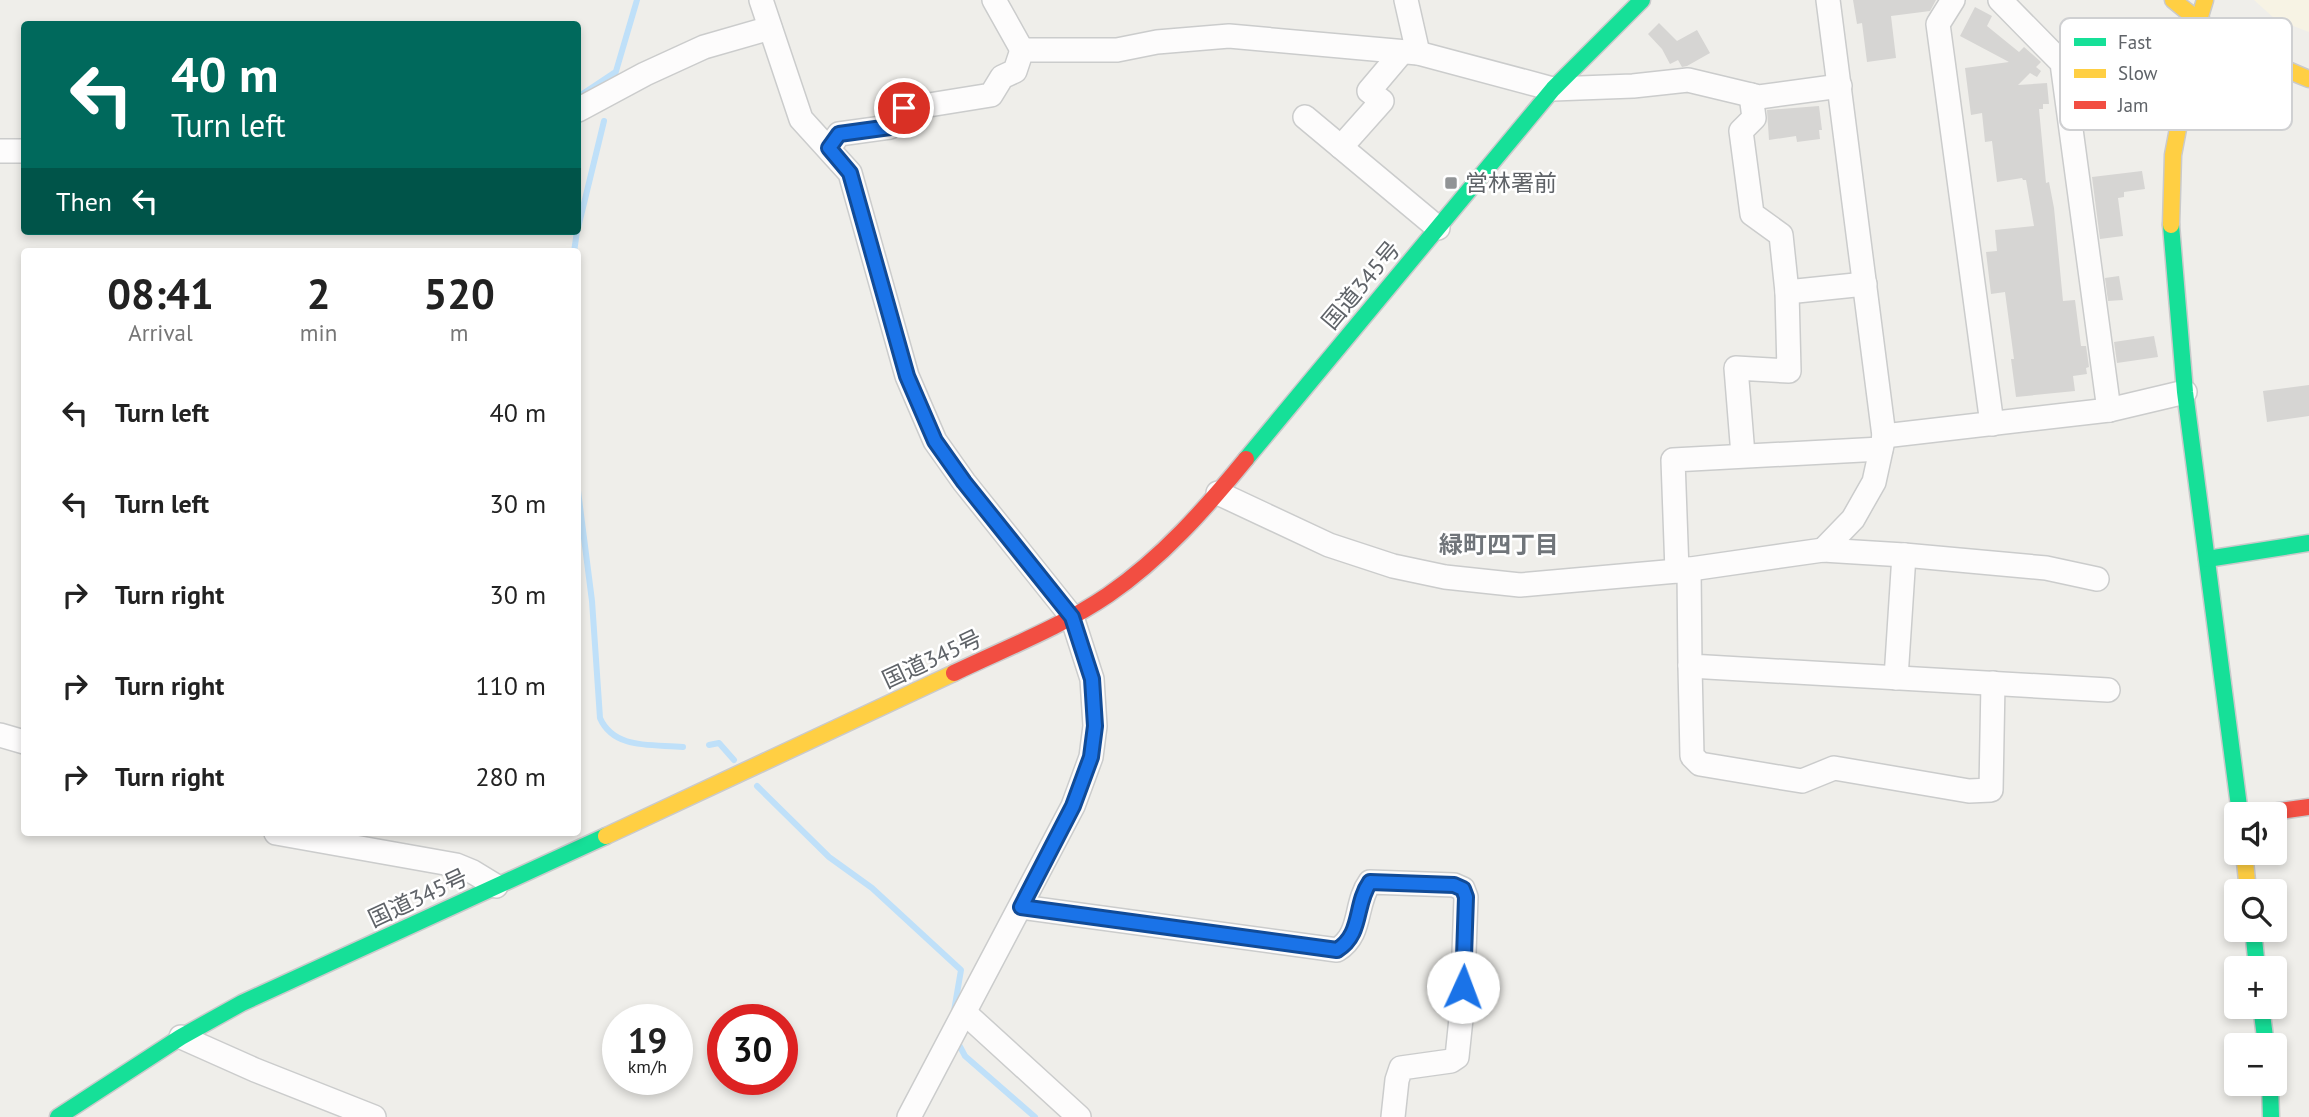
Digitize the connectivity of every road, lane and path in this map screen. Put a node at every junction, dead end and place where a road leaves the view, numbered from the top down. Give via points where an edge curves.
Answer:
1 (761, 0) edge
2 (994, 0) edge
3 (1406, 0) edge
4 (1642, 0) edge
5 (1828, 0) edge
6 (1953, 0) edge
7 (2000, 0) edge
8 (2173, 0) edge
9 (2205, 0) edge
10 (2193, 18) edge
11 (2200, 18) edge
12 (769, 28) junction
13 (1022, 50) junction
14 (1410, 53) junction
15 (2060, 61) edge
16 (2292, 73) edge
17 (2309, 79) edge
18 (1840, 86) junction
19 (1553, 89) junction
20 (1751, 95) junction
21 (581, 108) edge
22 (1305, 117) dead end
23 (2071, 130) edge
24 (2178, 130) edge
25 (1341, 147) junction
26 (829, 148) junction
27 (0, 151) edge
28 (21, 151) edge
29 (1438, 228) junction
30 (1865, 284) junction
31 (1787, 292) junction
32 (2185, 392) junction
33 (2109, 410) junction
34 (1992, 424) junction
35 (1883, 443) junction
36 (1743, 455) junction
37 (1218, 493) junction
38 (2309, 544) edge
39 (1823, 550) junction
40 (1904, 555) junction
41 (2207, 559) junction
42 (1683, 570) junction
43 (2097, 579) dead end
44 (1072, 617) junction
45 (1690, 666) junction
46 (1896, 678) junction
47 (1993, 683) junction
48 (2108, 690) dead end
49 (0, 735) edge
50 (21, 741) edge
51 (2238, 802) edge
52 (2309, 807) edge
53 (2287, 810) edge
54 (293, 836) edge
55 (496, 886) junction
56 (1021, 907) junction
57 (965, 1013) junction
58 (181, 1037) junction
59 (2270, 1096) edge
60 (58, 1117) edge
61 (374, 1117) edge
62 (909, 1117) edge
63 (1079, 1117) edge
64 (1393, 1117) edge
65 (2271, 1117) edge

1 - 12 street
2 - 13 street
3 - 14 street
4 - 19 main road, 国道345号
5 - 18 street
6 - 34 street via 1938,24
7 - 15 street
8 - 10 main road
9 - 11 main road
12 - 21 street via 704,47
12 - 26 street via 802,119
13 - 14 street via 1117,50 1229,36
13 - 26 street via 1015,71 1002,76 991,95 904,108 890,127 839,134
14 - 19 street
14 - 25 street via 1369,92 1382,101
16 - 17 main road
18 - 20 street
18 - 30 street
19 - 20 street via 1688,80
19 - 29 main road, 国道345号
20 - 31 street via 1754,118 1741,131 1752,214 1782,235
22 - 25 street
23 - 33 street
24 - 32 main road via 2170,209
25 - 29 street
26 - 44 street via 850,173 907,376 935,441
27 - 28 street
29 - 37 main road, 国道345号
30 - 31 street
30 - 35 street
31 - 36 street via 1789,372 1736,368
32 - 33 street
32 - 41 main road
33 - 34 street
34 - 35 street
35 - 36 street
35 - 39 street via 1874,482 1853,519
36 - 42 street via 1672,460
37 - 42 street via 1329,545 1445,577 1520,586
37 - 44 main road, 国道345号 via 1151,562
38 - 41 main road
39 - 40 street
39 - 42 street
40 - 43 street via 2046,568
40 - 46 street
41 - 51 main road
42 - 45 street
44 - 55 main road, 国道345号
44 - 56 street via 1092,679 1095,726 1091,757 1073,806
45 - 46 street
45 - 47 street via 1692,756 1700,764 1802,780 1834,768 1969,791 1991,790
46 - 47 street
47 - 48 street
49 - 50 street
52 - 53 main road
54 - 55 street via 456,865
55 - 58 main road, 国道345号 via 242,1003
56 - 57 street
56 - 64 street via 1337,950 1348,944 1370,882 1463,889 1463,997 1457,1057 1401,1069
57 - 62 street
57 - 63 street
58 - 60 main road, 国道345号
58 - 61 street
59 - 65 main road

